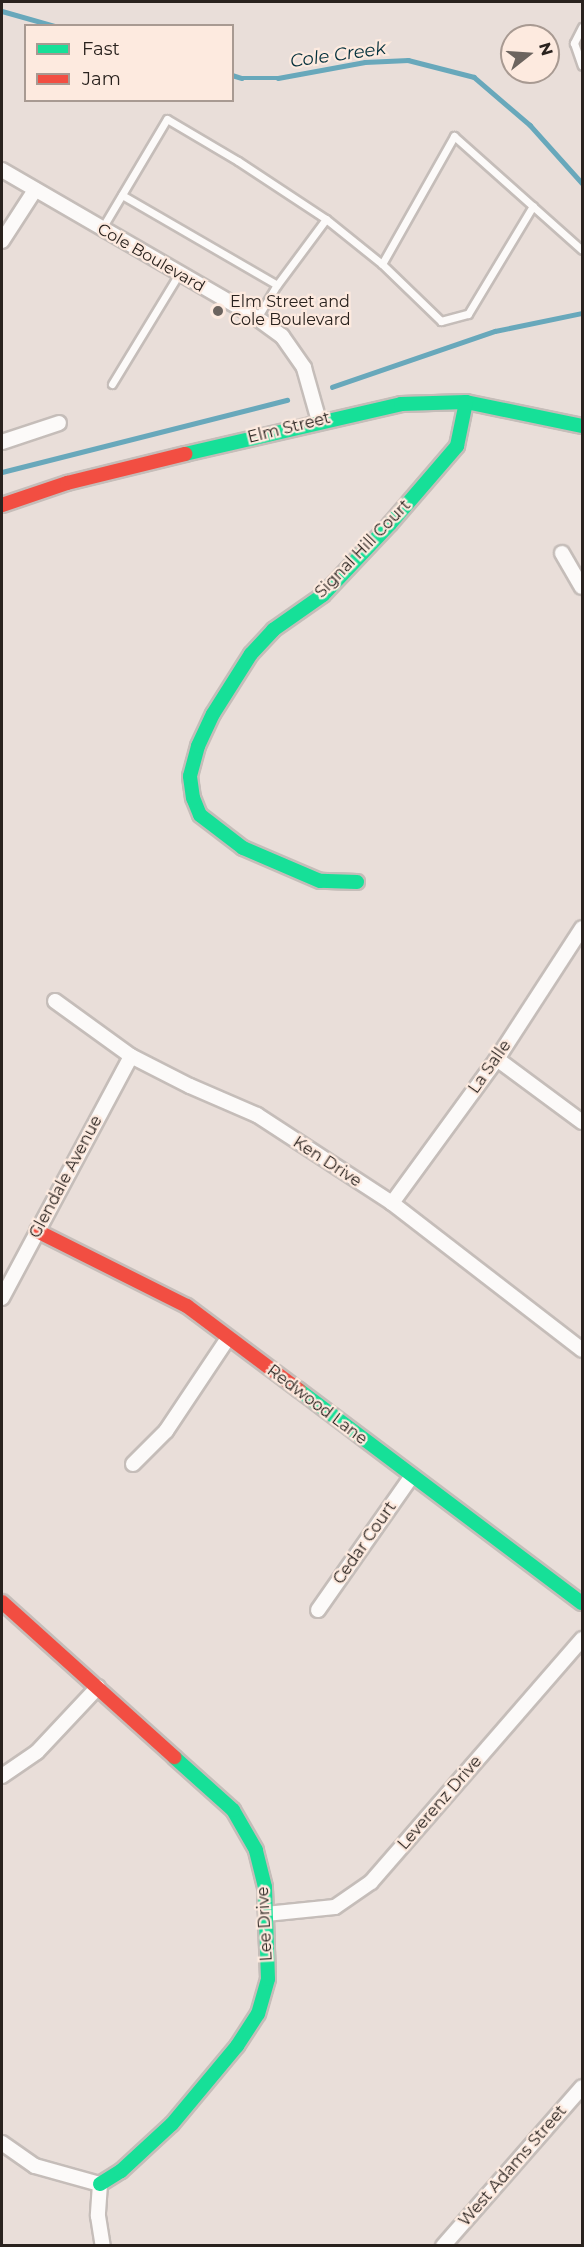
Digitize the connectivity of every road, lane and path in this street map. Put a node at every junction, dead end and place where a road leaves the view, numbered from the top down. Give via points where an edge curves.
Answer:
1 (582, 27) edge
2 (582, 66) edge
3 (2, 170) edge
4 (35, 190) junction
5 (122, 195) junction
6 (532, 206) junction
7 (326, 219) junction
8 (101, 230) junction
9 (2, 241) edge
10 (582, 250) edge
11 (382, 264) junction
12 (179, 274) junction
13 (277, 285) junction
14 (257, 318) junction
15 (112, 384) dead end
16 (466, 402) junction
17 (319, 421) junction
18 (58, 423) dead end
19 (582, 426) edge
20 (2, 442) edge
21 (2, 505) edge
22 (562, 553) dead end
23 (582, 587) edge
24 (357, 882) dead end
25 (582, 928) edge
26 (55, 1001) dead end
27 (131, 1056) junction
28 (497, 1059) junction
29 (582, 1122) edge
30 (392, 1203) junction
31 (37, 1231) junction
32 (2, 1298) edge
33 (228, 1338) junction
34 (582, 1350) edge
35 (133, 1464) dead end
36 (412, 1476) junction
37 (2, 1602) edge
38 (582, 1603) edge
39 (318, 1610) dead end
40 (582, 1639) edge
41 (98, 1687) junction
42 (2, 1776) edge
43 (266, 1914) junction
44 (582, 2087) edge
45 (2, 2143) edge
46 (100, 2184) junction
47 (103, 2246) edge
48 (443, 2246) edge

1 - 2 lane via 574,43
3 - 4 street, Cole Boulevard
4 - 8 street, Cole Boulevard
4 - 9 street
5 - 7 lane via 167,119
5 - 8 lane
5 - 13 lane
6 - 10 lane
6 - 11 lane via 468,314 441,321
6 - 11 lane via 454,136
7 - 11 lane
7 - 13 lane
8 - 12 street, Cole Boulevard
12 - 14 street, Cole Boulevard
12 - 15 lane
13 - 14 lane
14 - 17 street, Cole Boulevard via 294,350 304,368
16 - 17 street, Elm Street via 401,404
16 - 19 street, Elm Street
16 - 24 street, Signal Hill Court via 457,446 398,516 323,595 273,630 251,654 213,714 190,776 200,815 243,848 320,881
17 - 21 street, Elm Street via 67,483
18 - 20 street
22 - 23 street
25 - 28 street, La Salle
26 - 27 street, Ken Drive
27 - 30 street, Ken Drive via 257,1115
27 - 31 street, Glendale Avenue
28 - 29 street
28 - 30 street, La Salle
30 - 34 street, Ken Drive
31 - 32 street, Glendale Avenue
31 - 33 street, Redwood Lane via 187,1306
33 - 35 street via 166,1431
33 - 36 street, Redwood Lane
36 - 38 street, Redwood Lane
36 - 39 street, Cedar Court
37 - 41 street, Lee Drive
40 - 43 street, Leverenz Drive via 371,1882 335,1907
41 - 42 street via 37,1752
41 - 43 street, Lee Drive via 233,1810 256,1850 266,1887
43 - 46 street, Lee Drive via 268,1979 258,2014 237,2046 172,2124
44 - 48 street, West Adams Street
45 - 46 street via 35,2166
46 - 47 street via 98,2216

